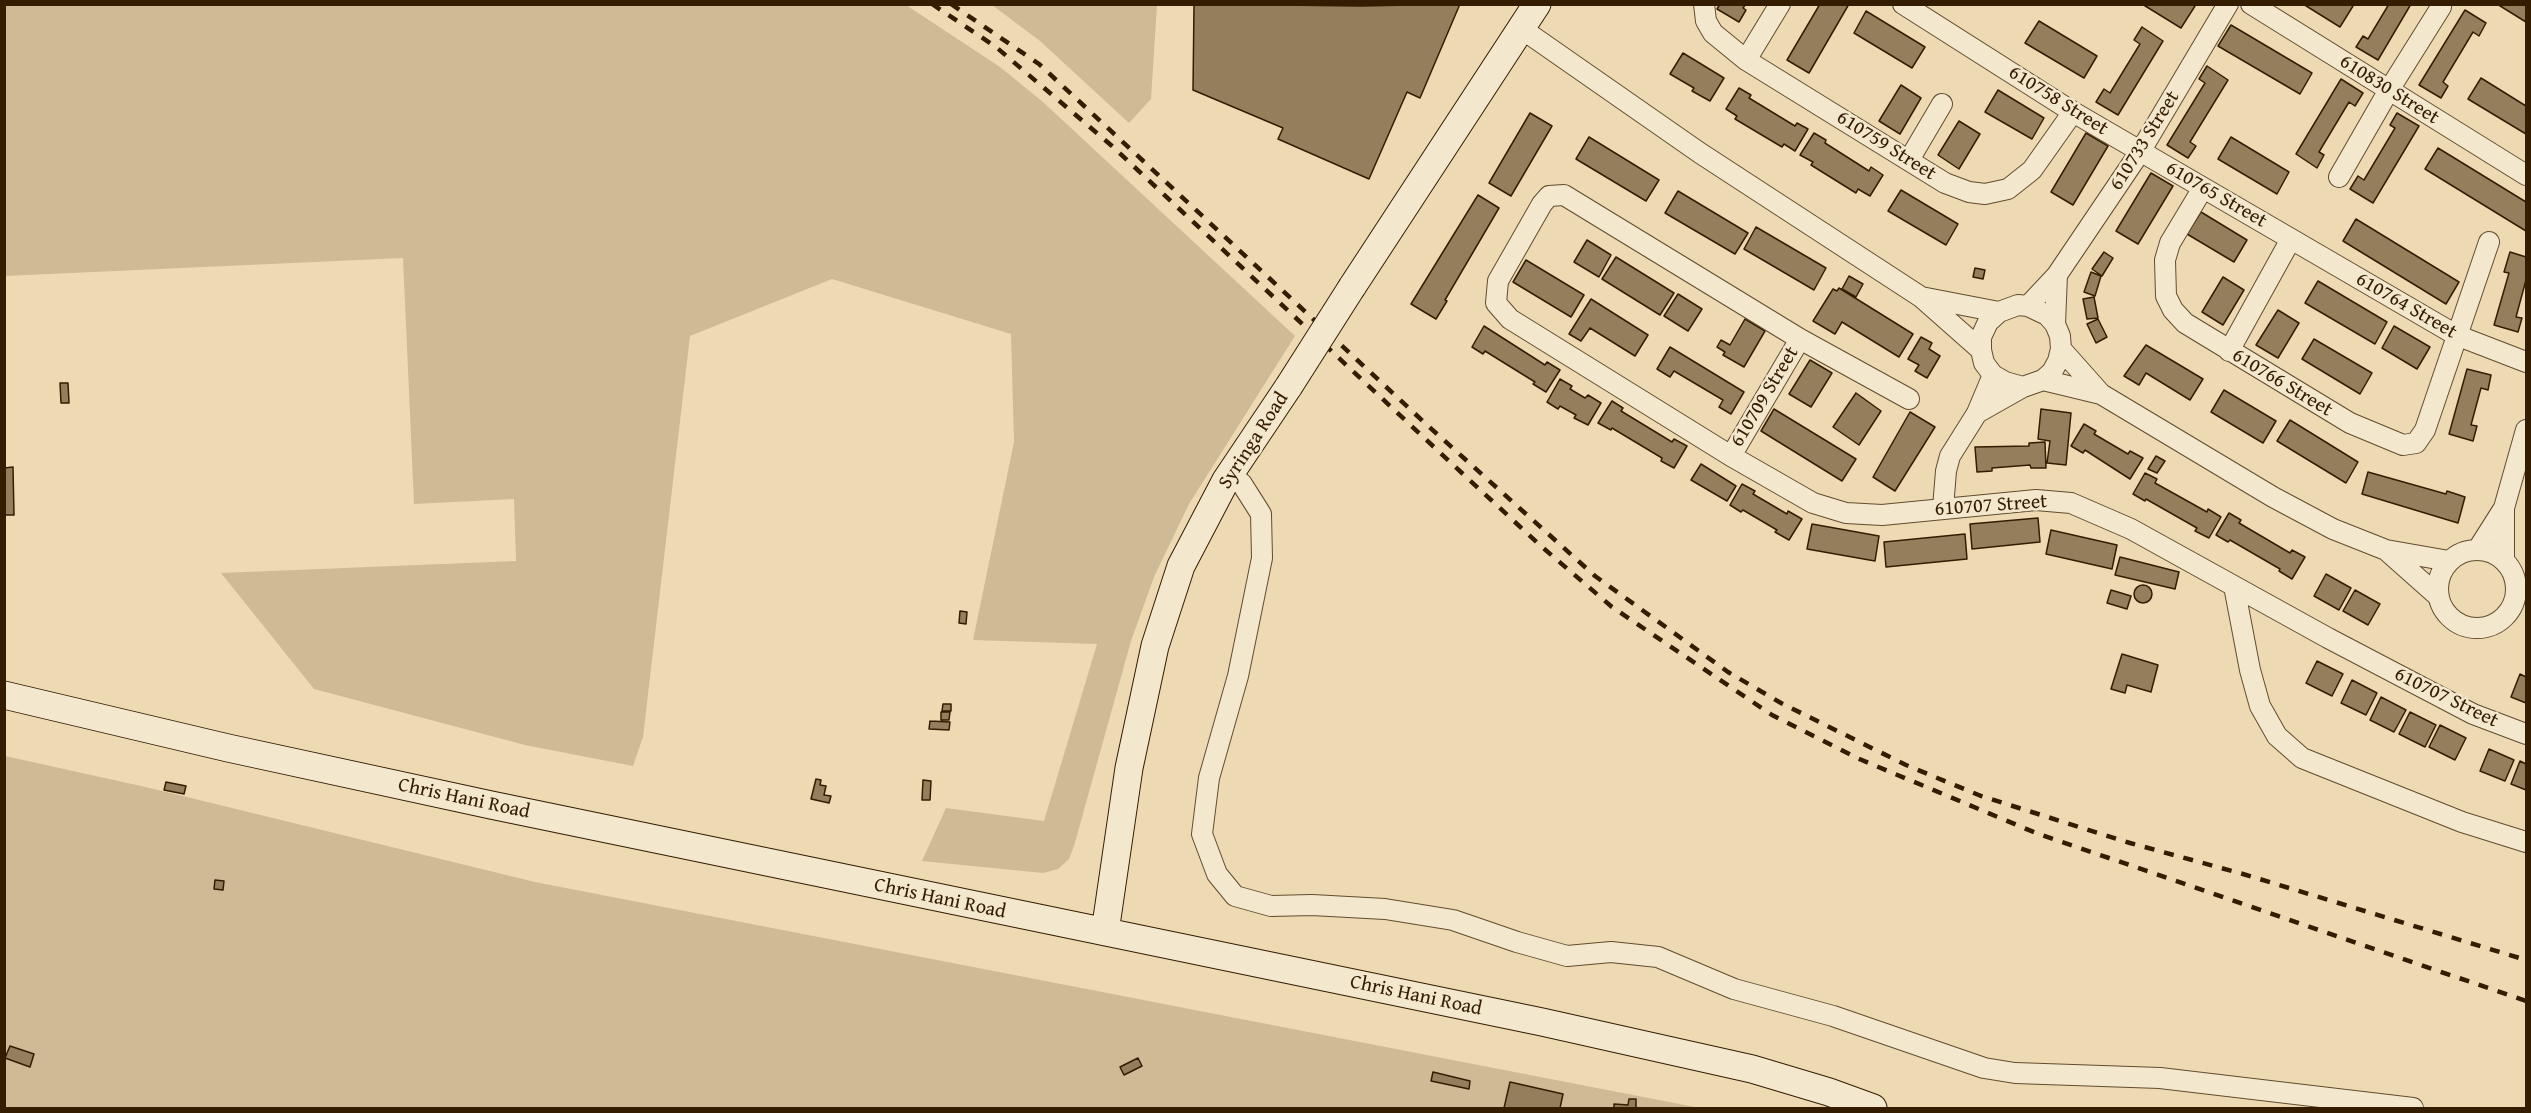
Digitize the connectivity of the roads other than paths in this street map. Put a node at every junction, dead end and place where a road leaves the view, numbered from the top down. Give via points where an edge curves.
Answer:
1 (1537, 4) edge
2 (1704, 4) edge
3 (1780, 4) edge
4 (1903, 4) edge
5 (2228, 4) edge
6 (2251, 4) edge
7 (2441, 7) dead end
8 (1522, 29) junction
9 (1746, 60) junction
10 (2389, 90) junction
11 (1942, 104) dead end
12 (2073, 111) junction
13 (2140, 152) junction
14 (1909, 160) junction
15 (2526, 176) edge
16 (2339, 177) dead end
17 (2203, 188) junction
18 (2291, 239) junction
19 (2489, 242) dead end
20 (2057, 275) junction
21 (1921, 297) junction
22 (2028, 306) junction
23 (1999, 312) junction
24 (2055, 324) junction
25 (2456, 335) junction
26 (1800, 339) junction
27 (2061, 349) junction
28 (1981, 350) junction
29 (2229, 351) junction
30 (2526, 362) edge
31 (1992, 375) junction
32 (2043, 380) junction
33 (2023, 387) junction
34 (2101, 394) junction
35 (1909, 399) dead end
36 (1977, 413) junction
37 (2526, 430) edge
38 (1731, 456) junction
39 (1231, 474) junction
40 (2520, 477) edge
41 (1943, 508) junction
42 (2504, 508) junction
43 (2478, 549) junction
44 (2386, 550) junction
45 (2504, 559) junction
46 (2449, 561) junction
47 (2521, 585) edge
48 (2234, 586) junction
49 (2439, 597) junction
50 (2505, 617) junction
51 (2526, 617) edge
52 (4, 695) edge
53 (2526, 734) edge
54 (2526, 842) edge
55 (1105, 932) junction
56 (1874, 1108) edge
57 (2413, 1108) edge

1 - 8 street, Syringa Road
2 - 9 street, 610759 Street via 1706,21 1713,33
3 - 9 street
4 - 12 street, 610758 Street
5 - 13 street, 610733 Street
6 - 10 street, 610830 Street
7 - 10 street
8 - 21 street via 1700,153
8 - 39 street, Syringa Road, bridge
9 - 14 street, 610759 Street
10 - 15 street, 610830 Street
10 - 16 street
11 - 14 street
12 - 13 street, 610758 Street
12 - 14 street, 610759 Street via 2032,170 2008,189 1985,194 1968,192 1945,183
13 - 17 street, 610765 Street
13 - 20 street, 610733 Street
17 - 18 street, 610765 Street
17 - 29 street, 610766 Street via 2170,243 2165,260 2166,296 2185,323
18 - 25 street, 610764 Street
18 - 29 street
19 - 25 street
20 - 22 street, 610733 Street
20 - 24 street
21 - 23 street
21 - 28 street
22 - 23 street via 2018,305
22 - 24 street via 2047,315
23 - 28 street via 1981,336
24 - 27 street
25 - 29 street, 610766 Street via 2425,430 2410,445 2350,423
25 - 30 street, 610764 Street
26 - 35 street
26 - 38 street, 610709 Street
26 - 38 street, 610707 Street via 1564,195 1549,196 1542,204 1498,281 1496,303 1510,319
27 - 32 street via 2058,361
27 - 34 street
28 - 31 street
31 - 33 street
31 - 36 street
32 - 33 street
32 - 34 street
33 - 36 street
34 - 44 street via 2273,497 2333,529
36 - 41 street via 1950,456
37 - 40 street
38 - 41 street, 610707 Street via 1813,503 1846,513 1882,515
39 - 55 street, Syringa Road via 1181,566 1155,646 1129,768
39 - 57 street via 1261,514 1262,558 1238,676 1209,778 1202,834 1217,874 1235,896 1271,906 1385,909 1453,920 1567,956 1611,952 1658,957 1764,999 1833,1016 1984,1068 2015,1073 2160,1078
40 - 42 street
41 - 48 street, 610707 Street via 2036,500 2072,503 2131,529
42 - 43 street
42 - 45 street
43 - 45 street
43 - 46 street via 2457,554
44 - 46 street
44 - 49 street
45 - 47 street
46 - 49 street via 2439,578
47 - 50 street
48 - 53 street, 610707 Street via 2473,714
48 - 54 street via 2259,706 2277,736 2302,758 2462,822
49 - 50 street via 2451,618 2472,628 2489,626
50 - 51 street
52 - 55 street, Chris Hani Road via 491,806
55 - 56 street, Chris Hani Road via 1740,1067

